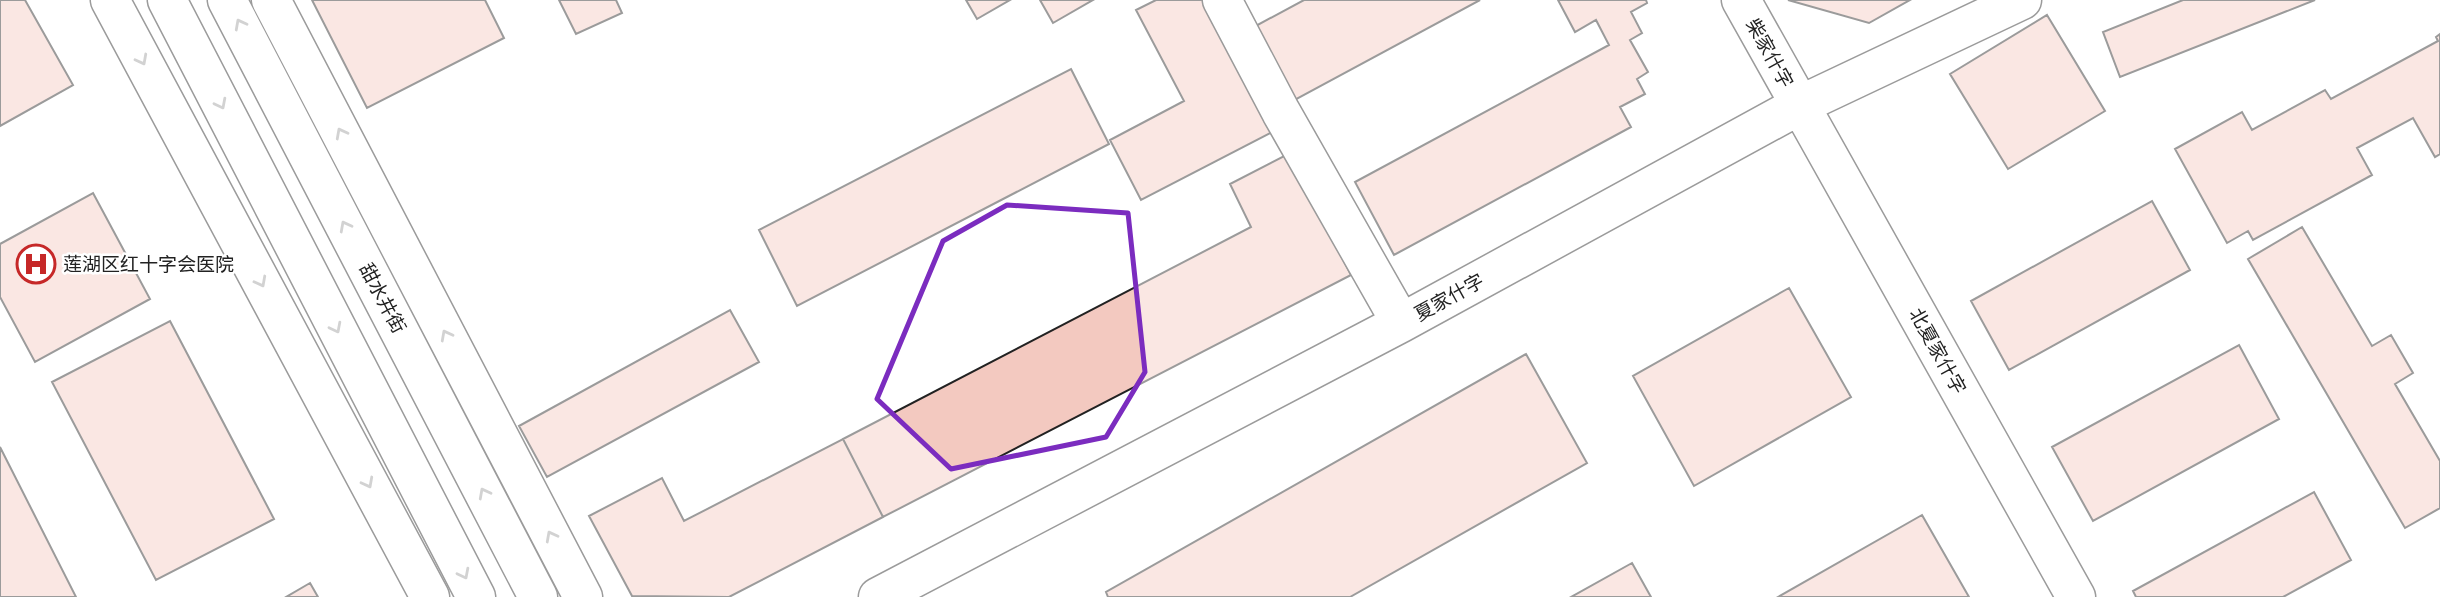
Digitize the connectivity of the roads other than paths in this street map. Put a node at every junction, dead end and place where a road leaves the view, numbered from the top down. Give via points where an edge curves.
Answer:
1 (110, 0) edge
2 (167, 0) edge
3 (227, 0) edge
4 (271, 0) edge
5 (1222, 0) edge
6 (1741, 0) edge
7 (2022, 0) edge
8 (1800, 105) junction
9 (1401, 323) junction
10 (430, 597) edge
11 (476, 597) edge
12 (538, 597) edge
13 (583, 597) edge
14 (878, 597) edge
15 (2076, 597) edge

1 -> 10 street
2 -> 11 street
12 -> 3 street, 甜水井街
13 -> 4 street
5 - 9 street
6 - 8 street, 柴家什字
7 - 8 street, 夏家什字
8 - 9 street, 夏家什字
8 - 15 street, 北夏家什字
9 - 14 street, 夏家什字

